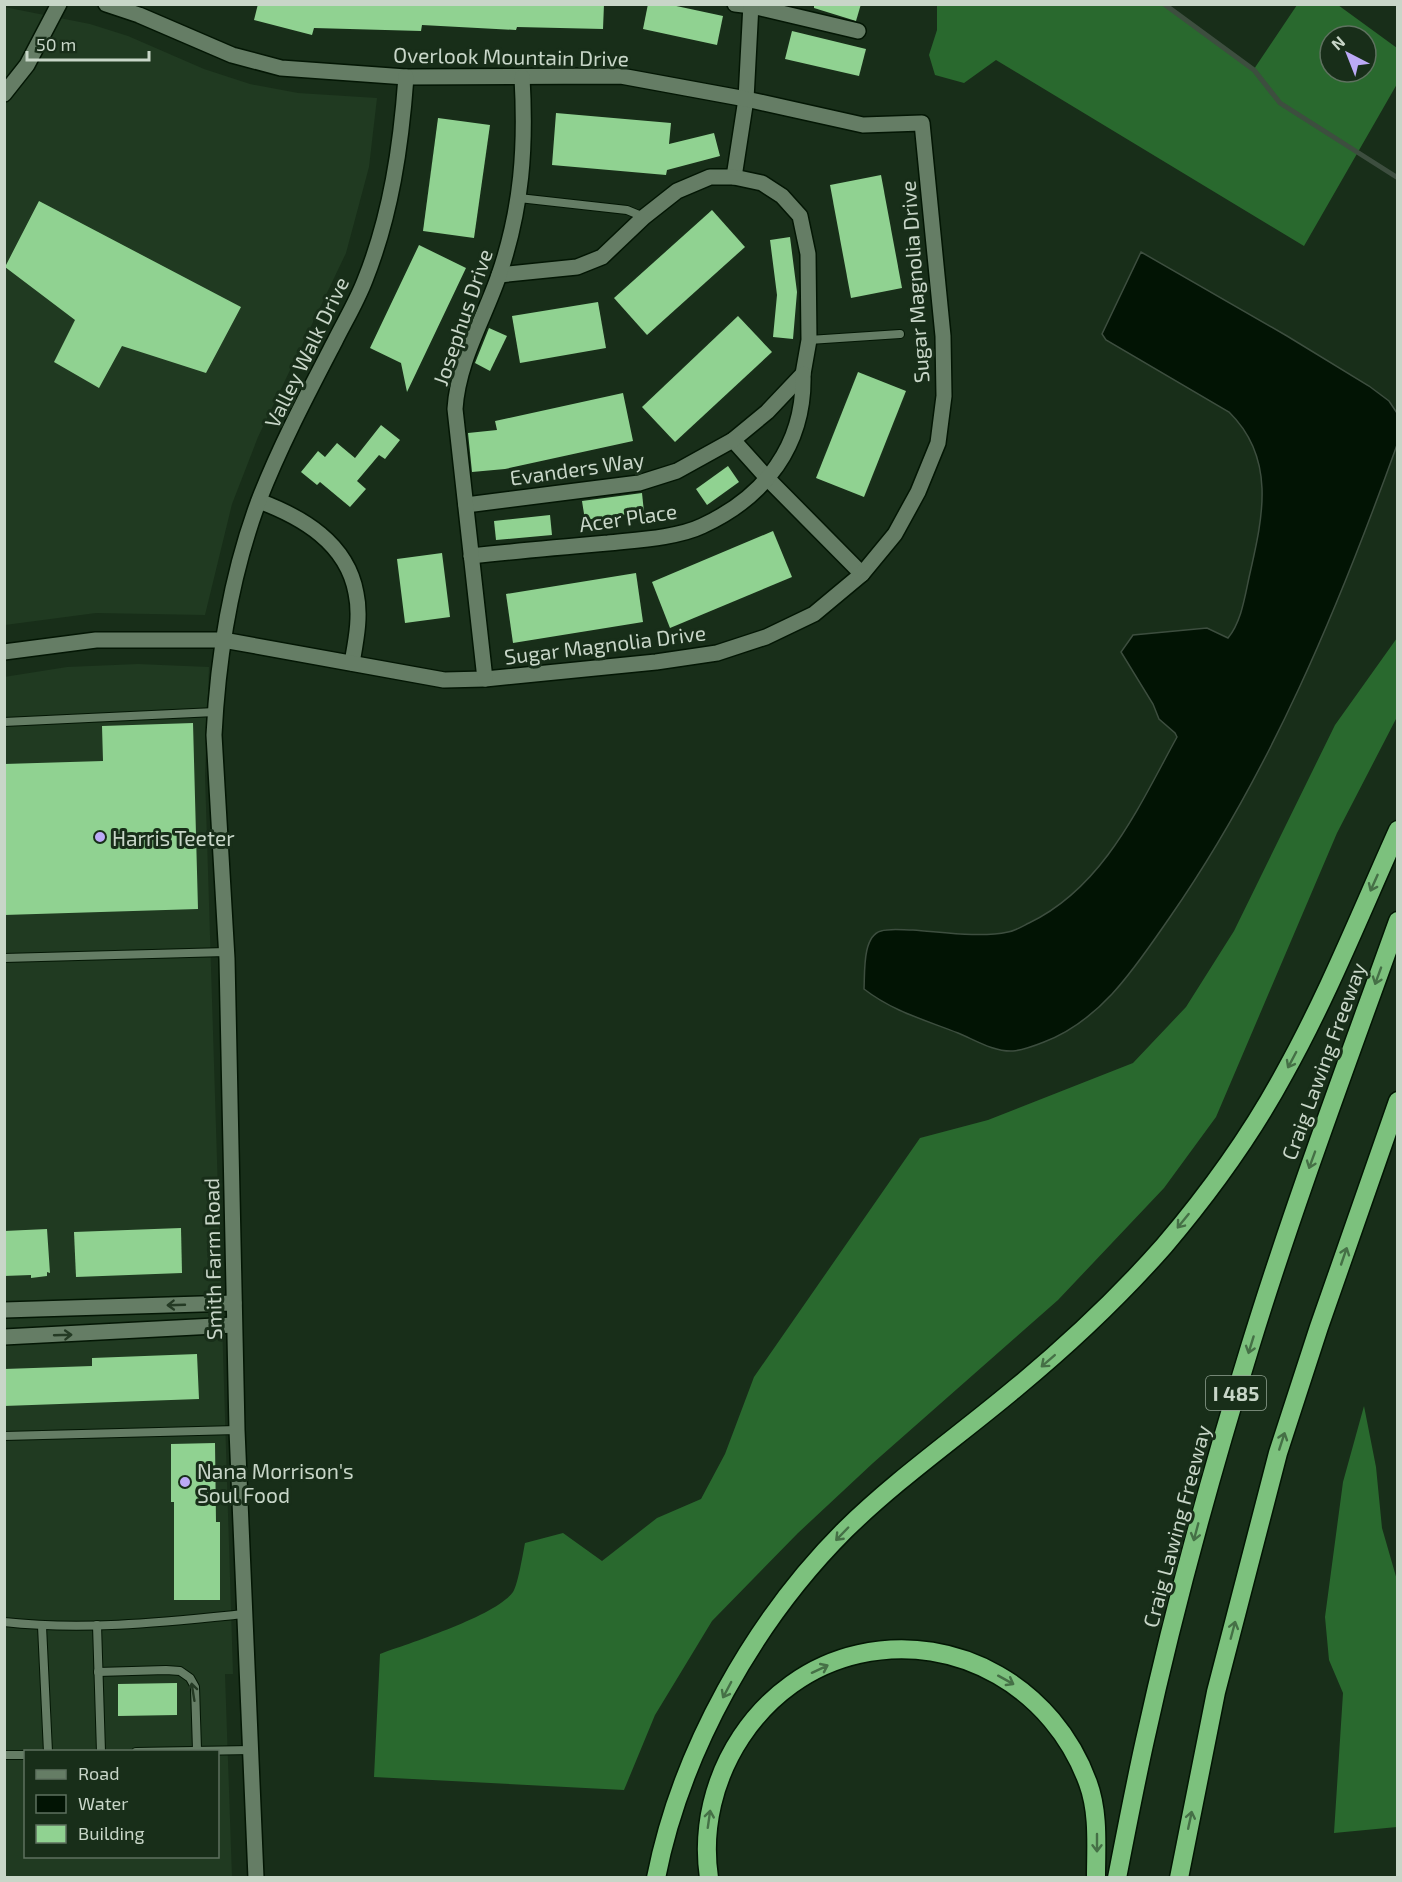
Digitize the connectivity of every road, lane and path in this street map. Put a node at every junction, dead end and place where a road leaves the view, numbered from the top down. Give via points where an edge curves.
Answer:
1 (59, 4) edge
2 (106, 4) edge
3 (735, 4) edge
4 (752, 5) edge
5 (858, 30) dead end
6 (405, 77) junction
7 (522, 77) junction
8 (4, 94) edge
9 (746, 99) junction
10 (922, 123) joint
11 (734, 177) junction
12 (519, 198) junction
13 (644, 217) junction
14 (499, 275) junction
15 (900, 334) dead end
16 (809, 340) junction
17 (804, 374) junction
18 (733, 440) junction
19 (768, 479) junction
20 (259, 501) junction
21 (466, 505) junction
22 (471, 556) junction
23 (862, 574) junction
24 (223, 640) junction
25 (4, 652) edge
26 (352, 663) junction
27 (485, 679) junction
28 (215, 712) junction
29 (4, 722) edge
30 (1398, 830) edge
31 (1398, 921) edge
32 (226, 952) junction
33 (4, 958) edge
34 (1398, 1101) edge
35 (234, 1303) junction
36 (4, 1310) edge
37 (234, 1324) junction
38 (4, 1337) edge
39 (237, 1430) junction
40 (4, 1436) edge
41 (245, 1614) junction
42 (4, 1622) edge
43 (96, 1625) junction
44 (42, 1626) junction
45 (98, 1672) junction
46 (48, 1750) edge
47 (100, 1750) edge
48 (197, 1750) joint
49 (251, 1750) junction
50 (4, 1755) edge
51 (24, 1755) edge
52 (256, 1878) edge
53 (656, 1878) edge
54 (709, 1878) edge
55 (1096, 1878) edge
56 (1117, 1878) edge
57 (1179, 1878) edge

1 - 8 street via 27,65
2 - 6 street, Overlook Mountain Drive via 232,55 281,68
3 - 4 street
4 - 5 street
4 - 9 street
6 - 7 street, Overlook Mountain Drive
6 - 20 street, Valley Walk Drive via 398,163 365,281
7 - 9 street, Overlook Mountain Drive via 621,76
7 - 12 street, Josephus Drive via 524,133
9 - 10 street, Overlook Mountain Drive via 863,125
9 - 11 street
10 - 23 street, Sugar Magnolia Drive via 943,336 944,396 939,443 895,534
11 - 13 street via 710,177 678,191
11 - 16 street via 762,183 782,196 800,216 808,254
12 - 13 lane via 627,210
12 - 14 street, Josephus Drive
13 - 14 street via 602,257 577,267
14 - 21 street, Josephus Drive via 456,389
15 - 16 lane
16 - 17 street
17 - 18 street, Evanders Way
17 - 19 street, Acer Place via 804,399 788,451
18 - 19 street
18 - 21 street, Evanders Way via 677,471 639,483
19 - 22 street, Acer Place via 740,504 700,527 654,538
19 - 23 street
20 - 24 street, Valley Walk Drive via 237,570
20 - 26 street via 310,525 344,561 356,593 358,625
21 - 22 street, Josephus Drive
22 - 27 street, Josephus Drive
23 - 27 street, Sugar Magnolia Drive via 814,614 766,637 717,652
24 - 25 street, Sugar Magnolia Drive via 96,639
24 - 26 street, Sugar Magnolia Drive
24 - 28 street, Smith Farm Road
26 - 27 street, Sugar Magnolia Drive via 444,680
28 - 29 lane
28 - 32 street, Smith Farm Road
30 -> 53 highway via 1283,1076 1237,1149 1164,1246 1091,1322 846,1530 790,1593 735,1676 706,1729 678,1798
31 -> 56 highway, Craig Lawing Freeway / I 485 via 1298,1198 1217,1458 1144,1740
32 - 33 lane
32 - 35 street, Smith Farm Road
57 -> 34 highway, I 485 via 1216,1692 1278,1453
35 -> 36 street
35 - 37 street, Smith Farm Road
38 -> 37 street
37 - 39 street, Smith Farm Road
39 - 40 lane
39 - 41 street, Smith Farm Road
41 - 43 lane
41 - 49 street, Smith Farm Road
42 - 44 lane
43 - 44 lane
43 - 45 lane
44 - 46 lane
45 - 47 lane
48 -> 45 lane via 195,1688 190,1678 180,1671 165,1670
48 - 49 lane
49 - 52 street, Smith Farm Road
50 - 51 lane
54 -> 55 highway via 706,1851 711,1801 732,1750 748,1726 784,1690 807,1675 860,1654 894,1650 919,1650 963,1659 1016,1685 1039,1705 1068,1742 1088,1784 1097,1836

